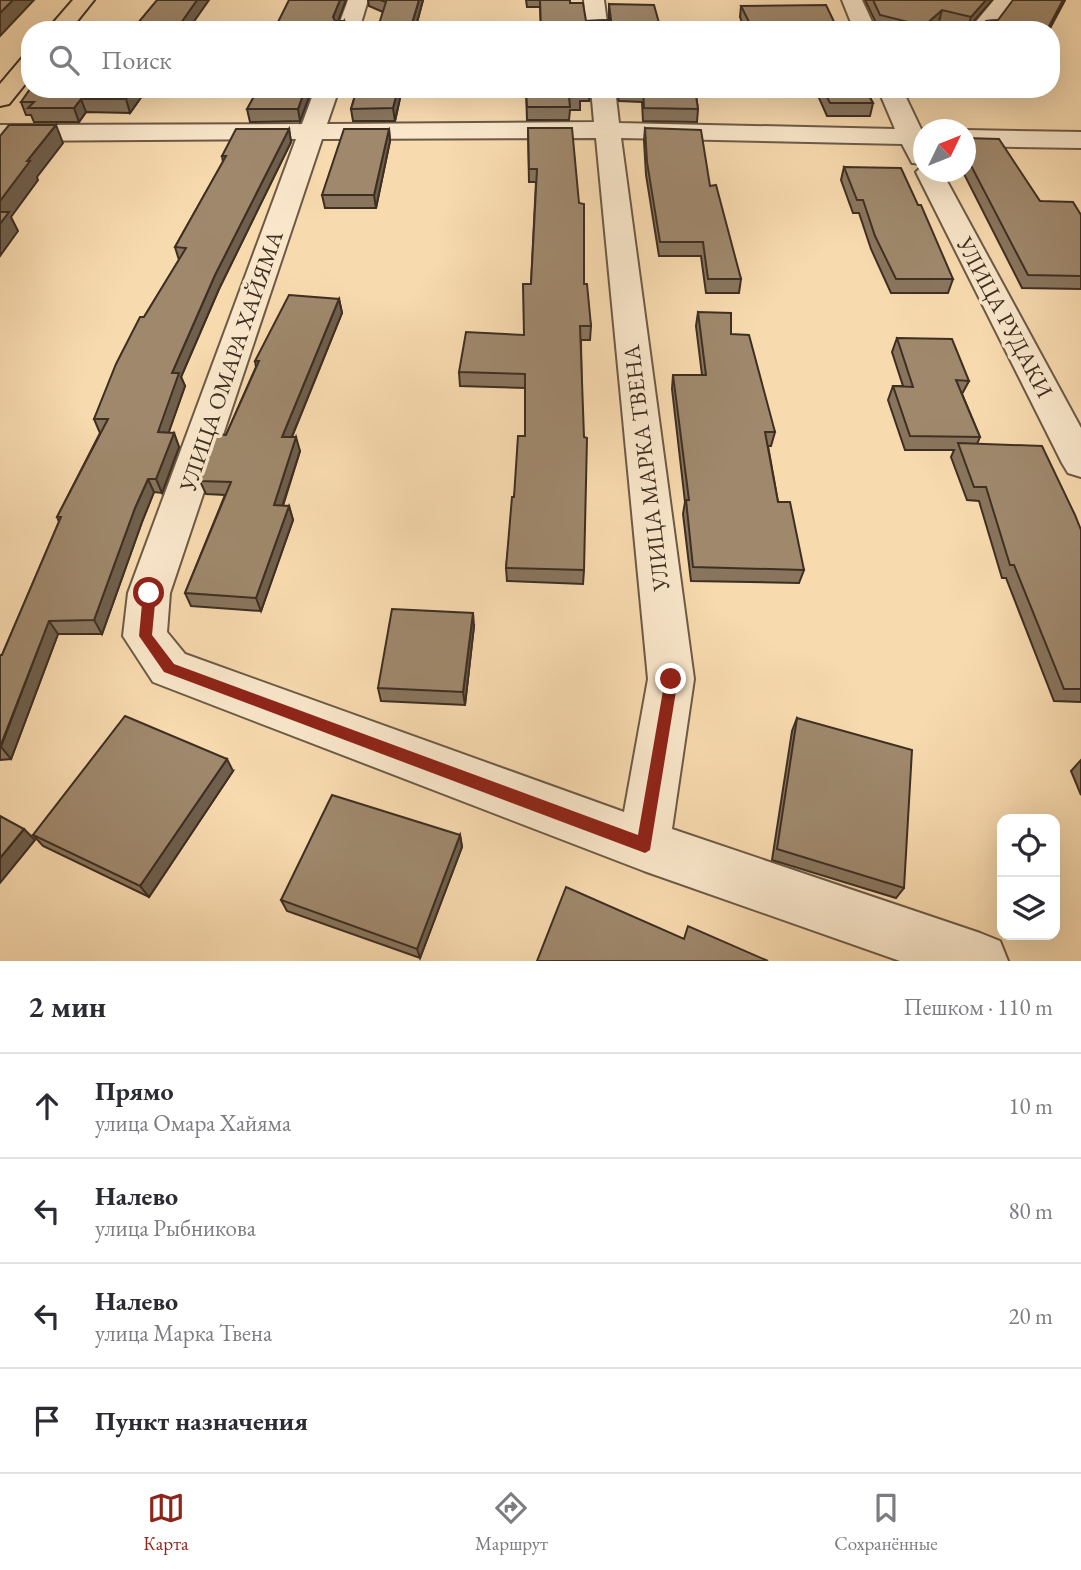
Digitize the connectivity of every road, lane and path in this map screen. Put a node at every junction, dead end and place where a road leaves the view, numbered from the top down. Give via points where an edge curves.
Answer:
1 (84, 0) edge
2 (358, 0) edge
3 (594, 0) edge
4 (852, 0) edge
5 (1005, 0) edge
6 (66, 21) edge
7 (351, 21) edge
8 (596, 21) edge
9 (861, 21) edge
10 (988, 21) edge
11 (21, 74) edge
12 (324, 98) edge
13 (604, 98) edge
14 (899, 98) edge
15 (0, 99) edge
16 (913, 128) edge
17 (607, 130) junction
18 (313, 131) junction
19 (0, 133) edge
20 (913, 137) edge
21 (976, 138) edge
22 (1081, 141) edge
23 (934, 182) edge
24 (1081, 463) edge
25 (645, 845) junction
26 (980, 961) edge

1 - 6 main road
2 - 7 street
3 - 8 street
4 - 9 street
5 - 10 street
11 - 15 main road
12 - 18 street, УЛИЦА ОМАРА ХАЙЯМА
13 - 17 street, УЛИЦА МАРКА ТВЕНА
14 - 16 street
17 - 18 street
17 - 20 street
17 - 25 street, УЛИЦА МАРКА ТВЕНА via 671,679
18 - 19 street
18 - 25 street, УЛИЦА ОМАРА ХАЙЯМА via 149,593 145,636 169,668
21 - 22 street
23 - 24 street, УЛИЦА РУДАКИ
25 - 26 street

